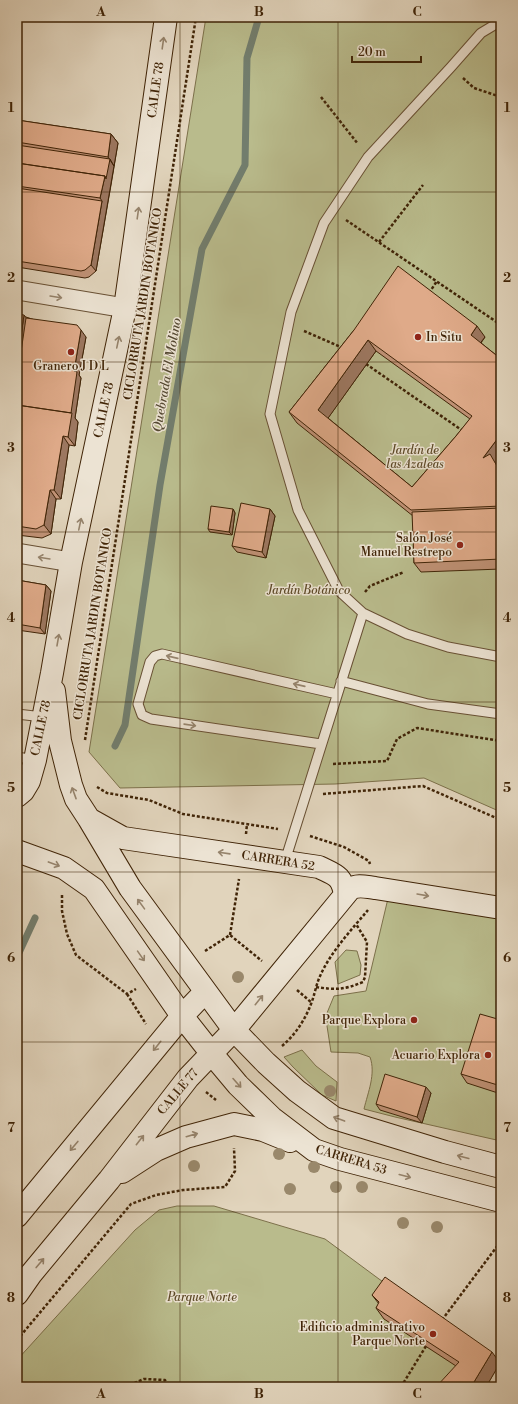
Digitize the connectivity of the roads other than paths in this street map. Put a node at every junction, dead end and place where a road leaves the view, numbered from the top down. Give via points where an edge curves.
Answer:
1 (166, 17) edge
2 (501, 21) edge
3 (17, 290) edge
4 (125, 308) junction
5 (17, 554) edge
6 (71, 562) junction
7 (363, 613) junction
8 (501, 657) edge
9 (52, 673) junction
10 (340, 681) junction
11 (337, 694) junction
12 (17, 714) edge
13 (501, 714) edge
14 (43, 717) junction
15 (321, 744) junction
16 (26, 758) edge
17 (17, 796) edge
18 (89, 820) junction
19 (17, 852) edge
20 (285, 861) junction
21 (345, 895) junction
22 (501, 908) edge
23 (205, 992) junction
24 (182, 1016) junction
25 (234, 1030) junction
26 (212, 1054) junction
27 (314, 1150) junction
28 (501, 1167) edge
29 (109, 1180) junction
30 (501, 1201) edge
31 (17, 1216) edge
32 (17, 1294) edge

4 -> 1 main road, CALLE 78
2 - 7 lane via 481,33 368,157 324,222 291,312 270,414 298,510 339,591
3 -> 4 street
6 -> 4 main road, CALLE 78
6 -> 5 street
9 -> 6 main road, CALLE 78
7 - 8 lane via 407,634 448,647
7 - 10 lane
9 - 14 main road, CALLE 78
18 -> 9 main road via 71,785 60,741
10 - 11 lane
10 - 13 lane via 428,704
11 - 15 lane
11 -> 15 lane via 162,654 154,656 150,662 138,704 142,715 151,719
12 - 14 lane
14 - 16 main road, CALLE 78
15 - 20 lane
16 - 17 main road, CALLE 78 via 29,781
20 -> 18 main road, CARRERA 52 via 123,838
23 -> 18 main road via 130,888
19 -> 24 main road via 64,868 94,889
20 - 21 main road, CARRERA 52 via 319,867 336,875 343,884
21 -> 22 main road via 354,886
25 -> 21 main road, CALLE 77
23 - 24 main road
23 - 25 main road
24 - 26 main road, CARRERA 53
24 -> 31 main road
25 - 26 main road, CALLE 77
28 -> 25 main road via 334,1118 297,1091
26 -> 27 main road, CARRERA 53 via 238,1085 272,1118
29 -> 26 main road, CALLE 77 via 188,1078
29 -> 27 main road via 156,1150 186,1137 234,1124 263,1130
27 -> 30 main road, CARRERA 53
32 -> 29 main road, CALLE 77

